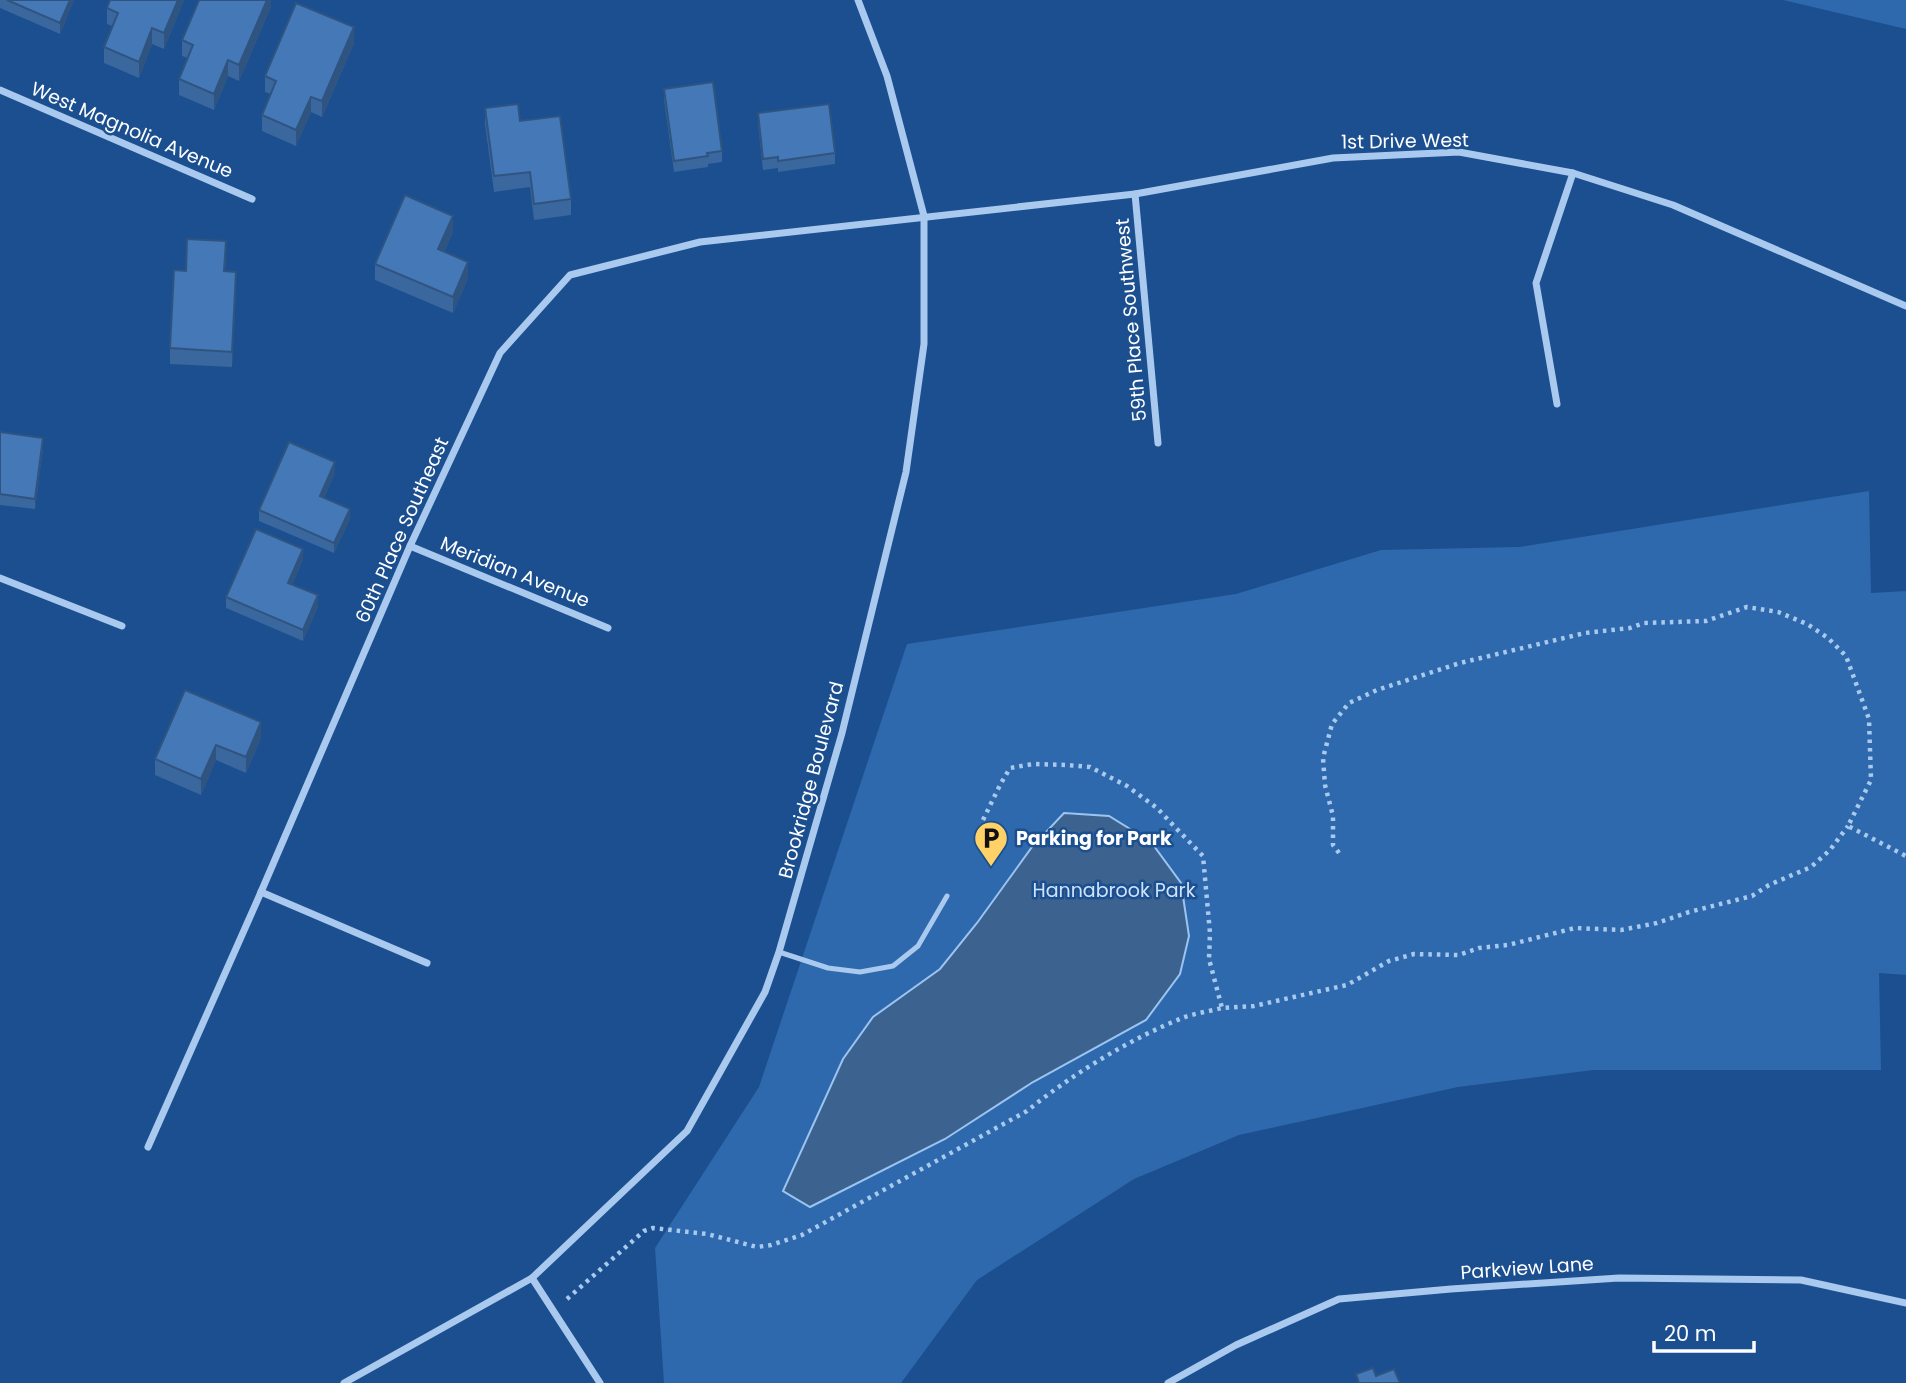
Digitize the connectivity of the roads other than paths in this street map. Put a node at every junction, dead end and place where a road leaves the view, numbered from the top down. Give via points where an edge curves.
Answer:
1 (858, 0) edge
2 (0, 90) edge
3 (1573, 173) junction
4 (1135, 194) junction
5 (253, 199) dead end
6 (924, 216) junction
7 (1906, 306) edge
8 (1557, 404) dead end
9 (1158, 443) dead end
10 (410, 546) junction
11 (0, 578) edge
12 (122, 626) dead end
13 (608, 628) dead end
14 (261, 892) junction
15 (947, 896) dead end
16 (779, 952) junction
17 (427, 963) dead end
18 (148, 1147) dead end
19 (532, 1278) junction
20 (1906, 1303) edge
21 (344, 1383) edge
22 (600, 1383) edge
23 (1168, 1383) edge

1 - 6 street, Brookridge Boulevard via 887,76
2 - 5 street, West Magnolia Avenue
3 - 4 street, 1st Drive West via 1459,152 1333,158
3 - 7 street, 1st Drive West via 1672,205
3 - 8 street via 1536,283
4 - 6 street, 1st Drive West
4 - 9 street, 59th Place Southwest
6 - 10 street, 60th Place Southeast via 700,242 570,275 500,353
6 - 16 street, Brookridge Boulevard via 924,344 906,471 842,733
10 - 13 street, Meridian Avenue
10 - 14 street, 60th Place Southeast
11 - 12 street
14 - 17 street
14 - 18 street, 60th Place Southeast
15 - 16 lane via 918,946 893,966 860,972 828,968
16 - 19 street, Brookridge Boulevard via 765,992 687,1131
19 - 21 street, Brookridge Boulevard
19 - 22 street
20 - 23 street, Parkview Lane via 1801,1280 1619,1278 1339,1299 1236,1345

